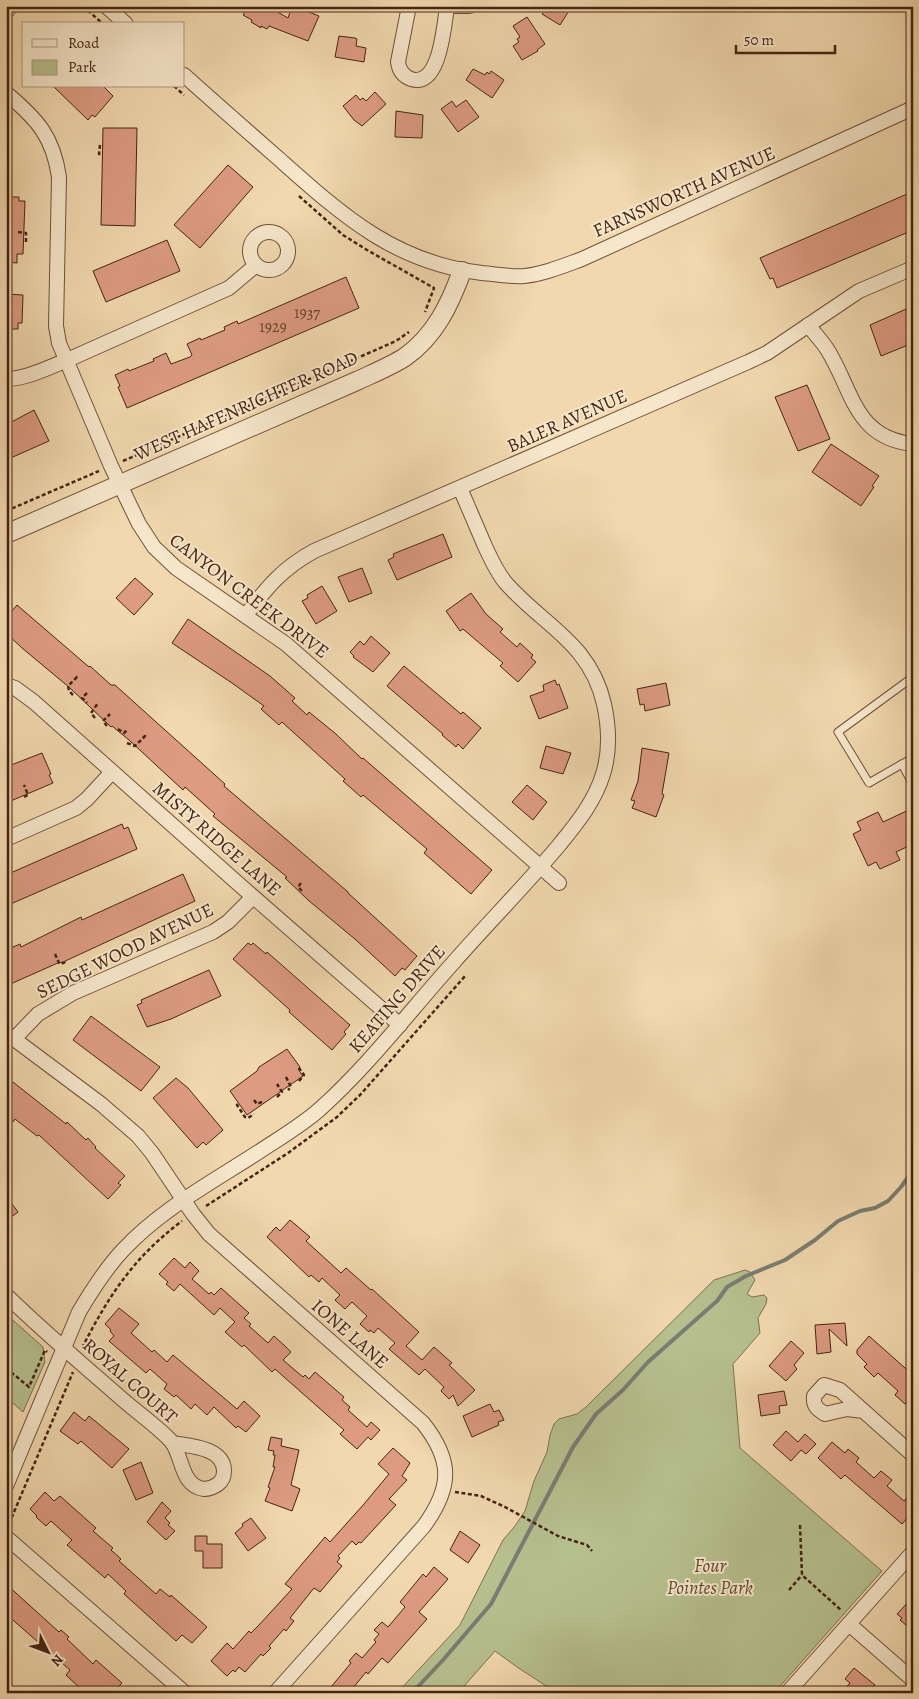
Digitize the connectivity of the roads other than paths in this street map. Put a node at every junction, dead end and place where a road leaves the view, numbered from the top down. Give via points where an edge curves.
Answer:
1 (11, 6) edge
2 (106, 6) edge
3 (409, 6) edge
4 (446, 6) edge
5 (469, 6) edge
6 (6, 12) edge
7 (124, 22) edge
8 (185, 76) edge
9 (6, 93) edge
10 (913, 108) edge
11 (256, 265) dead end
12 (913, 268) edge
13 (462, 271) junction
14 (808, 325) junction
15 (66, 361) junction
16 (6, 379) edge
17 (913, 444) edge
18 (120, 484) junction
19 (460, 488) junction
20 (6, 534) edge
21 (246, 615) junction
22 (913, 677) edge
23 (6, 685) edge
24 (913, 758) edge
25 (902, 764) junction
26 (112, 772) junction
27 (913, 785) edge
28 (6, 839) edge
29 (541, 867) junction
30 (559, 882) dead end
31 (253, 897) junction
32 (400, 1025) junction
33 (10, 1036) edge
34 (184, 1201) junction
35 (6, 1295) edge
36 (64, 1346) junction
37 (863, 1411) dead end
38 (172, 1442) dead end
39 (913, 1455) edge
40 (6, 1486) edge
41 (8, 1531) edge
42 (913, 1552) edge
43 (849, 1624) junction
44 (913, 1680) edge
45 (185, 1693) edge
46 (275, 1693) edge
47 (787, 1693) edge

1 - 6 street
2 - 7 street
3 - 4 street via 398,62 399,69 416,80 428,76 437,62
4 - 5 street
8 - 13 street, FARNSWORTH AVENUE via 349,219 412,255
9 - 15 street, CANYON CREEK DRIVE via 38,123 49,138 56,158 59,177 56,326
10 - 13 street, FARNSWORTH AVENUE via 582,259 522,276
11 - 15 street via 230,288
12 - 14 street, BALER AVENUE via 860,291
13 - 18 street, WEST HAFENRICHTER ROAD via 445,313 433,330 404,358
14 - 17 street via 827,349 857,410 868,425 884,436
14 - 19 street, BALER AVENUE via 748,362
15 - 16 street
15 - 18 street, CANYON CREEK DRIVE
18 - 20 street, WEST HAFENRICHTER ROAD
18 - 21 street, CANYON CREEK DRIVE via 154,547 176,568
19 - 21 street, BALER AVENUE via 298,560 274,580
19 - 29 street, KEATING DRIVE via 494,566 504,581 562,634 581,656 595,676 603,701 608,747 603,774 578,821
21 - 29 street, CANYON CREEK DRIVE via 286,644
22 - 25 lane via 838,732 868,783
23 - 26 street, MISTY RIDGE LANE via 34,702
24 - 25 lane
25 - 27 lane
26 - 28 street via 76,808
26 - 31 street, MISTY RIDGE LANE
29 - 30 street, CANYON CREEK DRIVE
29 - 32 street, KEATING DRIVE
31 - 32 street, MISTY RIDGE LANE
31 - 33 street, SEDGE WOOD AVENUE via 213,932 54,1002
32 - 34 street, KEATING DRIVE via 319,1110
33 - 34 street, IONE LANE via 138,1136
34 - 36 street, KEATING DRIVE via 136,1237 107,1269 79,1312
34 - 46 street, IONE LANE via 220,1245 423,1423 441,1449 444,1463 443,1489 428,1520
35 - 36 street, ROYAL COURT
36 - 38 street, ROYAL COURT
36 - 40 street, KEATING DRIVE
37 - 39 street
41 - 45 street
42 - 43 street
43 - 44 street
43 - 47 street

